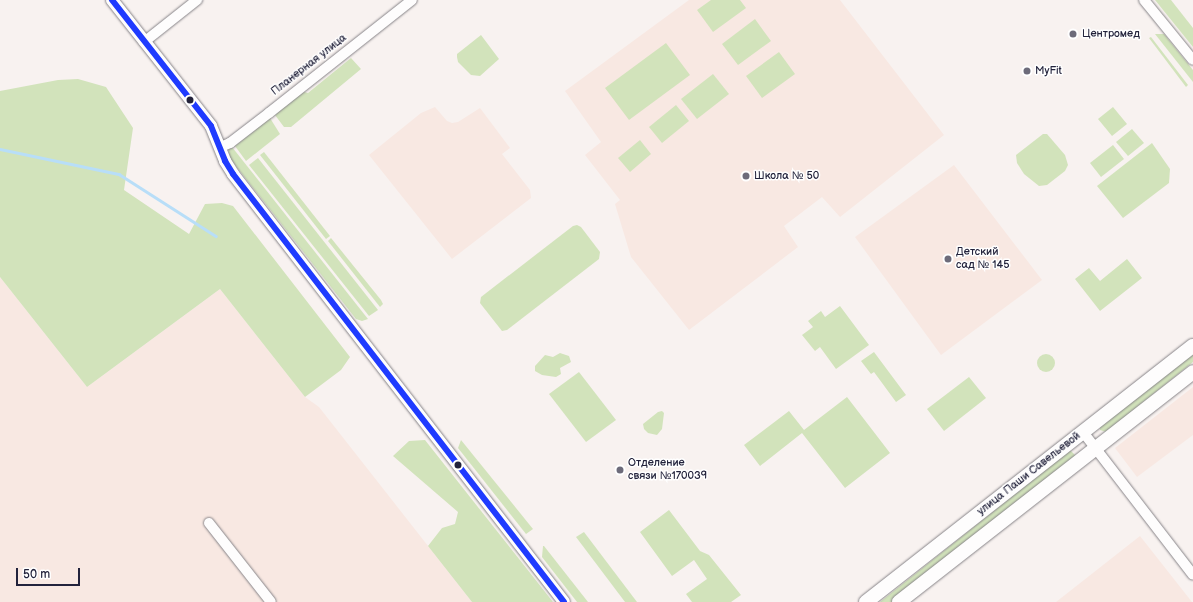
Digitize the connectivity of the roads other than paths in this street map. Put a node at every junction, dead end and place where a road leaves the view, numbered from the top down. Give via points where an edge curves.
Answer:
1 (112, 0) edge
2 (198, 0) edge
3 (412, 0) edge
4 (1144, 0) edge
5 (144, 42) junction
6 (1193, 60) edge
7 (221, 147) junction
8 (1193, 346) edge
9 (1193, 372) edge
10 (1082, 432) junction
11 (1095, 448) junction
12 (209, 523) dead end
13 (1193, 575) edge
14 (271, 602) edge
15 (564, 602) edge
16 (866, 602) edge
17 (899, 602) edge

1 - 5 street
2 - 5 street
3 - 7 street, Планерная улица via 258,122
4 - 6 street
5 - 7 street via 210,126
7 - 15 street via 225,161 233,174
8 - 10 main road, улица Паши Савельевой
9 - 11 main road, улица Паши Савельевой
10 - 11 street
10 - 16 main road, улица Паши Савельевой
11 - 13 street
11 - 17 main road, улица Паши Савельевой
12 - 14 street

